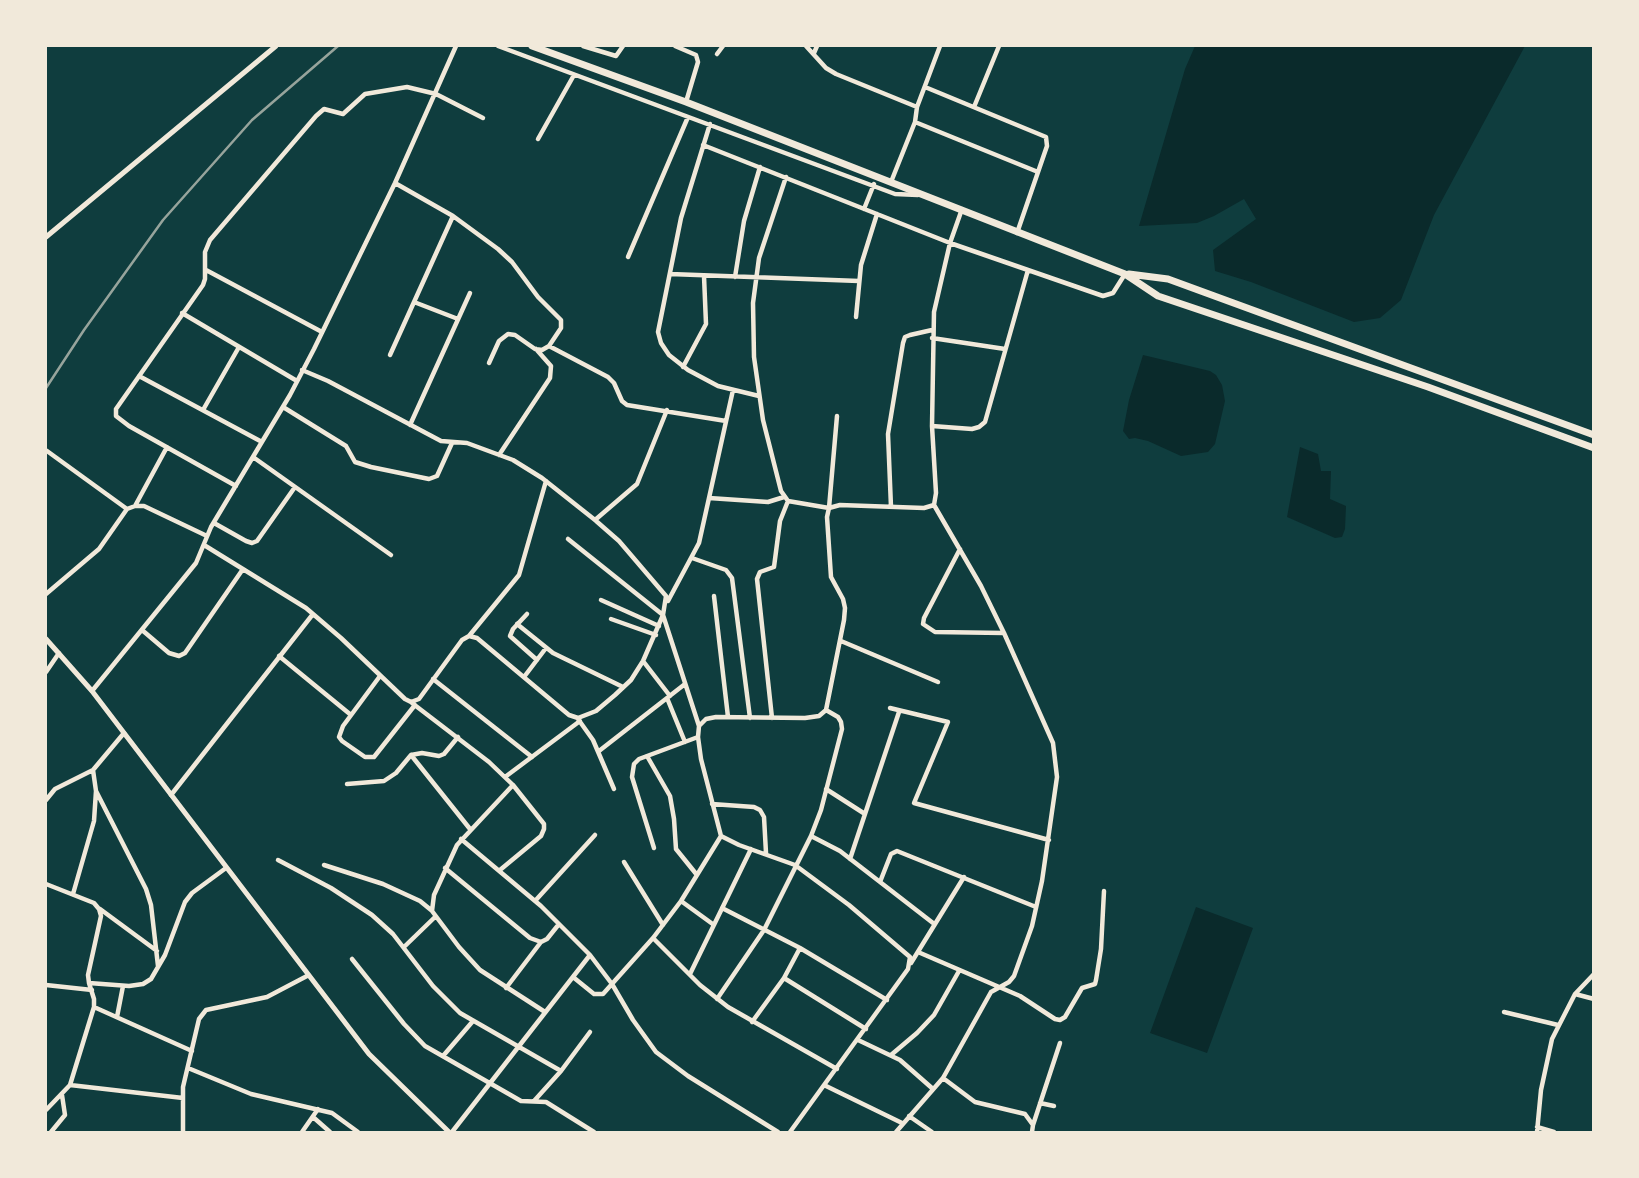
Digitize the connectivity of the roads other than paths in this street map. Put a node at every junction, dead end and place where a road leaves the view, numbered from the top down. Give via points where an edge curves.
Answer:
1 (276, 46) edge
2 (456, 46) edge
3 (498, 46) edge
4 (531, 46) edge
5 (583, 46) edge
6 (623, 46) edge
7 (675, 46) edge
8 (723, 46) edge
9 (806, 46) edge
10 (817, 46) edge
11 (940, 46) edge
12 (999, 46) edge
13 (814, 53) junction
14 (717, 54) dead end
15 (574, 75) junction
16 (925, 87) junction
17 (436, 94) junction
18 (686, 102) junction
19 (917, 107) junction
20 (974, 107) junction
21 (688, 117) junction
22 (483, 118) dead end
23 (915, 122) junction
24 (710, 124) junction
25 (538, 139) dead end
26 (702, 145) junction
27 (760, 167) junction
28 (1038, 172) junction
29 (786, 177) junction
30 (891, 182) junction
31 (395, 183) junction
32 (874, 184) junction
33 (926, 195) junction
34 (864, 209) junction
35 (962, 209) junction
36 (877, 214) junction
37 (453, 216) junction
38 (1017, 233) junction
39 (46, 237) edge
40 (950, 243) junction
41 (628, 257) dead end
42 (206, 270) junction
43 (1028, 270) junction
44 (670, 274) junction
45 (1125, 274) junction
46 (705, 276) junction
47 (755, 276) junction
48 (735, 277) junction
49 (859, 281) junction
50 (470, 293) dead end
51 (414, 302) junction
52 (182, 313) junction
53 (856, 317) dead end
54 (458, 319) junction
55 (932, 330) junction
56 (322, 332) junction
57 (932, 338) junction
58 (239, 346) junction
59 (549, 346) junction
60 (535, 349) junction
61 (1005, 349) junction
62 (390, 355) dead end
63 (489, 363) dead end
64 (684, 367) junction
65 (302, 370) junction
66 (139, 376) junction
67 (297, 381) junction
68 (733, 390) junction
69 (759, 396) junction
70 (283, 407) junction
71 (203, 410) junction
72 (667, 410) junction
73 (837, 416) dead end
74 (726, 421) junction
75 (411, 425) junction
76 (932, 426) junction
77 (1594, 435) edge
78 (262, 442) junction
79 (452, 443) junction
80 (167, 447) junction
81 (1594, 448) edge
82 (47, 451) dead end
83 (499, 455) junction
84 (253, 457) junction
85 (546, 481) junction
86 (236, 486) junction
87 (295, 487) junction
88 (709, 498) junction
89 (786, 499) junction
90 (934, 505) junction
91 (135, 506) junction
92 (891, 507) junction
93 (830, 508) junction
94 (127, 509) junction
95 (595, 520) junction
96 (214, 523) junction
97 (207, 536) junction
98 (568, 539) dead end
99 (204, 545) junction
100 (960, 550) junction
101 (391, 555) dead end
102 (692, 558) junction
103 (243, 569) junction
104 (46, 594) edge
105 (714, 596) dead end
106 (601, 600) dead end
107 (666, 605) junction
108 (313, 614) junction
109 (527, 614) dead end
110 (663, 615) junction
111 (611, 619) dead end
112 (517, 624) junction
113 (659, 626) junction
114 (142, 630) junction
115 (1004, 633) junction
116 (656, 635) junction
117 (469, 636) junction
118 (46, 639) edge
119 (841, 641) junction
120 (547, 648) junction
121 (60, 652) junction
122 (279, 656) junction
123 (537, 660) junction
124 (643, 661) junction
125 (46, 672) edge
126 (380, 676) junction
127 (524, 677) junction
128 (433, 679) junction
129 (938, 682) dead end
130 (685, 684) junction
131 (623, 687) junction
132 (92, 691) junction
133 (668, 697) junction
134 (413, 704) junction
135 (890, 708) dead end
136 (826, 710) junction
137 (899, 712) junction
138 (351, 715) junction
139 (728, 717) junction
140 (750, 718) junction
141 (772, 718) junction
142 (579, 720) junction
143 (699, 726) junction
144 (124, 733) junction
145 (458, 737) junction
146 (698, 737) junction
147 (685, 742) junction
148 (598, 751) junction
149 (411, 755) junction
150 (647, 756) junction
151 (533, 757) junction
152 (93, 770) junction
153 (505, 777) junction
154 (347, 784) dead end
155 (513, 785) junction
156 (614, 789) dead end
157 (826, 789) junction
158 (96, 791) junction
159 (171, 795) junction
160 (46, 800) edge
161 (712, 804) junction
162 (865, 814) junction
163 (470, 829) junction
164 (595, 835) dead end
165 (721, 836) junction
166 (811, 836) junction
167 (461, 839) junction
168 (1049, 840) junction
169 (654, 848) dead end
170 (751, 849) junction
171 (766, 853) junction
172 (850, 859) junction
173 (278, 860) dead end
174 (624, 862) dead end
175 (324, 865) dead end
176 (795, 865) junction
177 (226, 868) junction
178 (445, 868) junction
179 (500, 870) junction
180 (697, 875) junction
181 (964, 877) junction
182 (880, 883) junction
183 (46, 884) edge
184 (1104, 891) dead end
185 (73, 894) junction
186 (535, 901) junction
187 (681, 901) junction
188 (1035, 907) junction
189 (722, 908) junction
190 (99, 909) junction
191 (432, 911) junction
192 (435, 917) junction
193 (933, 923) junction
194 (559, 924) junction
195 (663, 925) junction
196 (714, 925) junction
197 (764, 930) junction
198 (653, 938) junction
199 (541, 942) junction
200 (404, 947) junction
201 (800, 948) junction
202 (157, 951) junction
203 (919, 952) junction
204 (590, 955) junction
205 (352, 958) dead end
206 (911, 963) junction
207 (158, 968) junction
208 (959, 971) junction
209 (690, 974) junction
210 (1594, 974) edge
211 (307, 976) junction
212 (573, 977) junction
213 (784, 978) junction
214 (89, 983) junction
215 (612, 984) junction
216 (46, 985) edge
217 (123, 986) junction
218 (998, 987) junction
219 (506, 988) junction
220 (92, 990) junction
221 (1575, 993) junction
222 (717, 999) junction
223 (1594, 999) edge
224 (887, 1000) junction
225 (94, 1007) junction
226 (545, 1012) junction
227 (1504, 1012) dead end
228 (117, 1017) junction
229 (473, 1021) junction
230 (752, 1022) junction
231 (1558, 1025) junction
232 (866, 1029) junction
233 (590, 1032) dead end
234 (858, 1040) junction
235 (1060, 1043) dead end
236 (519, 1046) junction
237 (192, 1051) junction
238 (891, 1055) junction
239 (443, 1056) junction
240 (188, 1068) junction
241 (837, 1069) junction
242 (561, 1071) junction
243 (943, 1078) junction
244 (491, 1082) junction
245 (69, 1085) junction
246 (826, 1086) junction
247 (933, 1089) junction
248 (62, 1095) junction
249 (183, 1098) junction
250 (534, 1101) junction
251 (1040, 1103) junction
252 (1054, 1106) dead end
253 (318, 1109) junction
254 (46, 1110) edge
255 (909, 1116) junction
256 (313, 1117) junction
257 (902, 1123) junction
258 (1033, 1125) junction
259 (1537, 1130) edge
260 (51, 1132) edge
261 (183, 1132) edge
262 (302, 1132) edge
263 (330, 1132) edge
264 (358, 1132) edge
265 (450, 1132) edge
266 (592, 1132) edge
267 (778, 1132) edge
268 (790, 1132) edge
269 (896, 1132) edge
270 (932, 1132) edge
271 (1032, 1132) edge
272 (1554, 1132) edge

1 - 39 street
2 - 17 street
3 - 15 street
4 - 18 main road
5 - 6 street via 616,57
7 - 18 street via 696,54 698,62
8 - 14 street
9 - 13 street
10 - 13 street
11 - 16 street
12 - 20 street
13 - 19 street via 836,74
15 - 21 street
15 - 25 street
16 - 19 street
16 - 20 street
17 - 22 street
17 - 31 street
17 - 42 street via 400,87 365,94 343,114 320,111 210,240
18 - 30 main road
19 - 23 street
20 - 28 street via 1046,137
21 - 24 street
21 - 41 street
23 - 28 street
23 - 30 street
24 - 26 street
24 - 32 street
26 - 27 street
26 - 44 street
27 - 29 street
27 - 48 street via 744,220
28 - 38 street
29 - 34 street
29 - 47 street
30 - 33 main road
31 - 37 street
31 - 56 street
32 - 33 street via 895,194
32 - 34 street
33 - 35 main road
34 - 36 street
35 - 38 main road
35 - 40 street
36 - 40 street
36 - 49 street
37 - 51 street
37 - 59 street via 505,255 557,314 561,328
38 - 45 main road
40 - 43 street
40 - 55 street
42 - 52 street via 203,285
42 - 56 street
43 - 45 street via 1103,296 1113,293
43 - 61 street
44 - 46 street
44 - 64 street via 658,332 669,355
45 - 77 main road via 1168,279
45 - 81 main road via 1158,296
46 - 48 street
46 - 64 street via 706,324
47 - 48 street
47 - 49 street
47 - 69 street
49 - 53 street
50 - 54 street
51 - 54 street
51 - 62 street
52 - 58 street
52 - 66 street
54 - 75 street
55 - 57 street
55 - 92 street via 905,337 903,343 888,434
56 - 65 street
57 - 61 street
57 - 76 street
58 - 67 street
58 - 71 street
59 - 60 street
59 - 72 street via 608,377 627,405
60 - 63 street via 508,334 499,341
60 - 83 street via 551,366 550,378
61 - 76 street via 985,422 972,429
64 - 68 street
65 - 67 street
65 - 75 street
66 - 71 street
66 - 80 street via 116,416
67 - 70 street
68 - 69 street
68 - 74 street
69 - 89 street via 768,445
70 - 78 street
70 - 79 street via 346,446 355,462 371,467 429,479 437,476
71 - 78 street
72 - 74 street
72 - 95 street via 637,484
73 - 93 street
74 - 88 street
75 - 79 street
76 - 90 street
78 - 84 street
79 - 83 street via 467,443
80 - 86 street
80 - 91 street
82 - 94 street
83 - 85 street
84 - 86 street
84 - 87 street
85 - 95 street
85 - 117 street via 519,575
86 - 96 street
87 - 96 street via 257,541 246,541
87 - 101 street
88 - 89 street
88 - 102 street
89 - 93 street
89 - 141 street via 774,567 760,572 757,579
90 - 92 street
90 - 100 street
91 - 94 street
91 - 97 street
92 - 93 street
93 - 119 street via 831,577 845,608
94 - 104 street via 99,549
95 - 107 street via 661,588
96 - 97 street
97 - 99 street
98 - 110 street
99 - 103 street
99 - 114 street via 190,571
100 - 115 street
100 - 115 street via 923,624 934,632
102 - 107 street
102 - 140 street via 726,570 732,578
103 - 108 street
103 - 114 street via 185,653 169,653
105 - 139 street
106 - 113 street
107 - 110 street
108 - 122 street
108 - 126 street
109 - 112 street
110 - 113 street
110 - 130 street
111 - 116 street
112 - 120 street
112 - 123 street via 512,638
113 - 116 street
114 - 132 street
115 - 168 street via 1055,750 1058,777
116 - 124 street
117 - 127 street
117 - 128 street
118 - 121 street
119 - 129 street
119 - 136 street
120 - 123 street
120 - 131 street
121 - 125 street
121 - 132 street
122 - 138 street
122 - 159 street
123 - 127 street
124 - 131 street
124 - 133 street
126 - 134 street
126 - 138 street
127 - 142 street
128 - 134 street
128 - 151 street
130 - 133 street
130 - 143 street
131 - 142 street
132 - 144 street
133 - 147 street
133 - 148 street
134 - 138 street via 378,755 370,759 339,737
134 - 145 street
135 - 137 street
136 - 141 street via 819,716
136 - 157 street via 838,717 842,729
137 - 162 street
137 - 168 street via 948,722 914,803
139 - 140 street
139 - 143 street via 706,719
140 - 141 street
142 - 148 street
142 - 151 street
143 - 146 street
144 - 152 street
144 - 159 street
145 - 149 street via 439,756
145 - 153 street
146 - 147 street
146 - 161 street
147 - 150 street
148 - 156 street
149 - 154 street via 384,780
149 - 163 street
150 - 169 street via 634,764 632,777
150 - 180 street via 670,796 676,849
151 - 153 street
152 - 158 street
152 - 160 street via 55,789
153 - 155 street
155 - 163 street
155 - 179 street via 544,829
157 - 162 street
157 - 166 street
158 - 185 street via 94,821
158 - 202 street via 146,889
159 - 177 street
161 - 165 street
161 - 171 street via 760,810
162 - 172 street
163 - 167 street
164 - 186 street
165 - 170 street
165 - 180 street
166 - 172 street
166 - 176 street
167 - 178 street
167 - 179 street
168 - 188 street
170 - 171 street
170 - 189 street
171 - 176 street
172 - 182 street
173 - 200 street via 354,902
174 - 195 street
175 - 191 street via 383,884
176 - 197 street
176 - 206 street via 906,953
177 - 207 street via 185,902
177 - 211 street
178 - 191 street
178 - 199 street via 530,938
179 - 186 street
180 - 187 street
181 - 182 street via 897,851 891,854
181 - 188 street
181 - 193 street
182 - 193 street
183 - 185 street
184 - 218 street via 1097,980 1079,992 1065,1017 1055,1020
185 - 190 street
186 - 194 street
187 - 195 street
187 - 196 street
188 - 218 street via 1014,976
189 - 196 street
189 - 197 street
190 - 202 street
190 - 214 street
191 - 192 street
192 - 200 street
192 - 219 street via 468,959
193 - 203 street
194 - 199 street
194 - 204 street
195 - 198 street
196 - 209 street
197 - 201 street
197 - 222 street
198 - 209 street
198 - 215 street
199 - 219 street
200 - 229 street via 442,997
201 - 213 street
201 - 224 street
202 - 207 street
203 - 206 street
203 - 208 street
204 - 212 street
204 - 215 street
205 - 239 street via 414,1035
206 - 224 street
207 - 217 street via 143,984
208 - 218 street
208 - 238 street via 934,1015
209 - 222 street
210 - 221 street
211 - 237 street via 267,997 206,1010 199,1019
211 - 265 street via 369,1054
212 - 215 street via 594,994
212 - 226 street
213 - 230 street
213 - 232 street
214 - 217 street
214 - 220 street
215 - 267 street via 656,1052
216 - 220 street
217 - 228 street
218 - 243 street
219 - 226 street
220 - 225 street
221 - 223 street
221 - 231 street
222 - 230 street
224 - 232 street
225 - 228 street
225 - 245 street
226 - 236 street
227 - 231 street
228 - 237 street
229 - 236 street
229 - 239 street
230 - 241 street
231 - 259 street via 1548,1055
232 - 234 street
233 - 242 street
234 - 238 street
234 - 241 street
235 - 251 street
236 - 242 street
236 - 244 street
237 - 240 street
238 - 247 street
239 - 244 street
240 - 249 street
240 - 253 street via 251,1094
241 - 246 street
242 - 250 street
243 - 247 street
243 - 258 street via 975,1102 1025,1114
244 - 250 street via 521,1101
244 - 265 street
245 - 248 street
245 - 249 street
246 - 257 street
246 - 268 street
247 - 255 street
248 - 254 street
248 - 260 street via 65,1115
249 - 261 street
250 - 266 street via 552,1105
251 - 252 street
251 - 258 street
253 - 256 street
253 - 264 street via 332,1113
255 - 257 street
255 - 270 street
256 - 262 street
256 - 263 street
257 - 269 street
258 - 271 street
259 - 272 street

